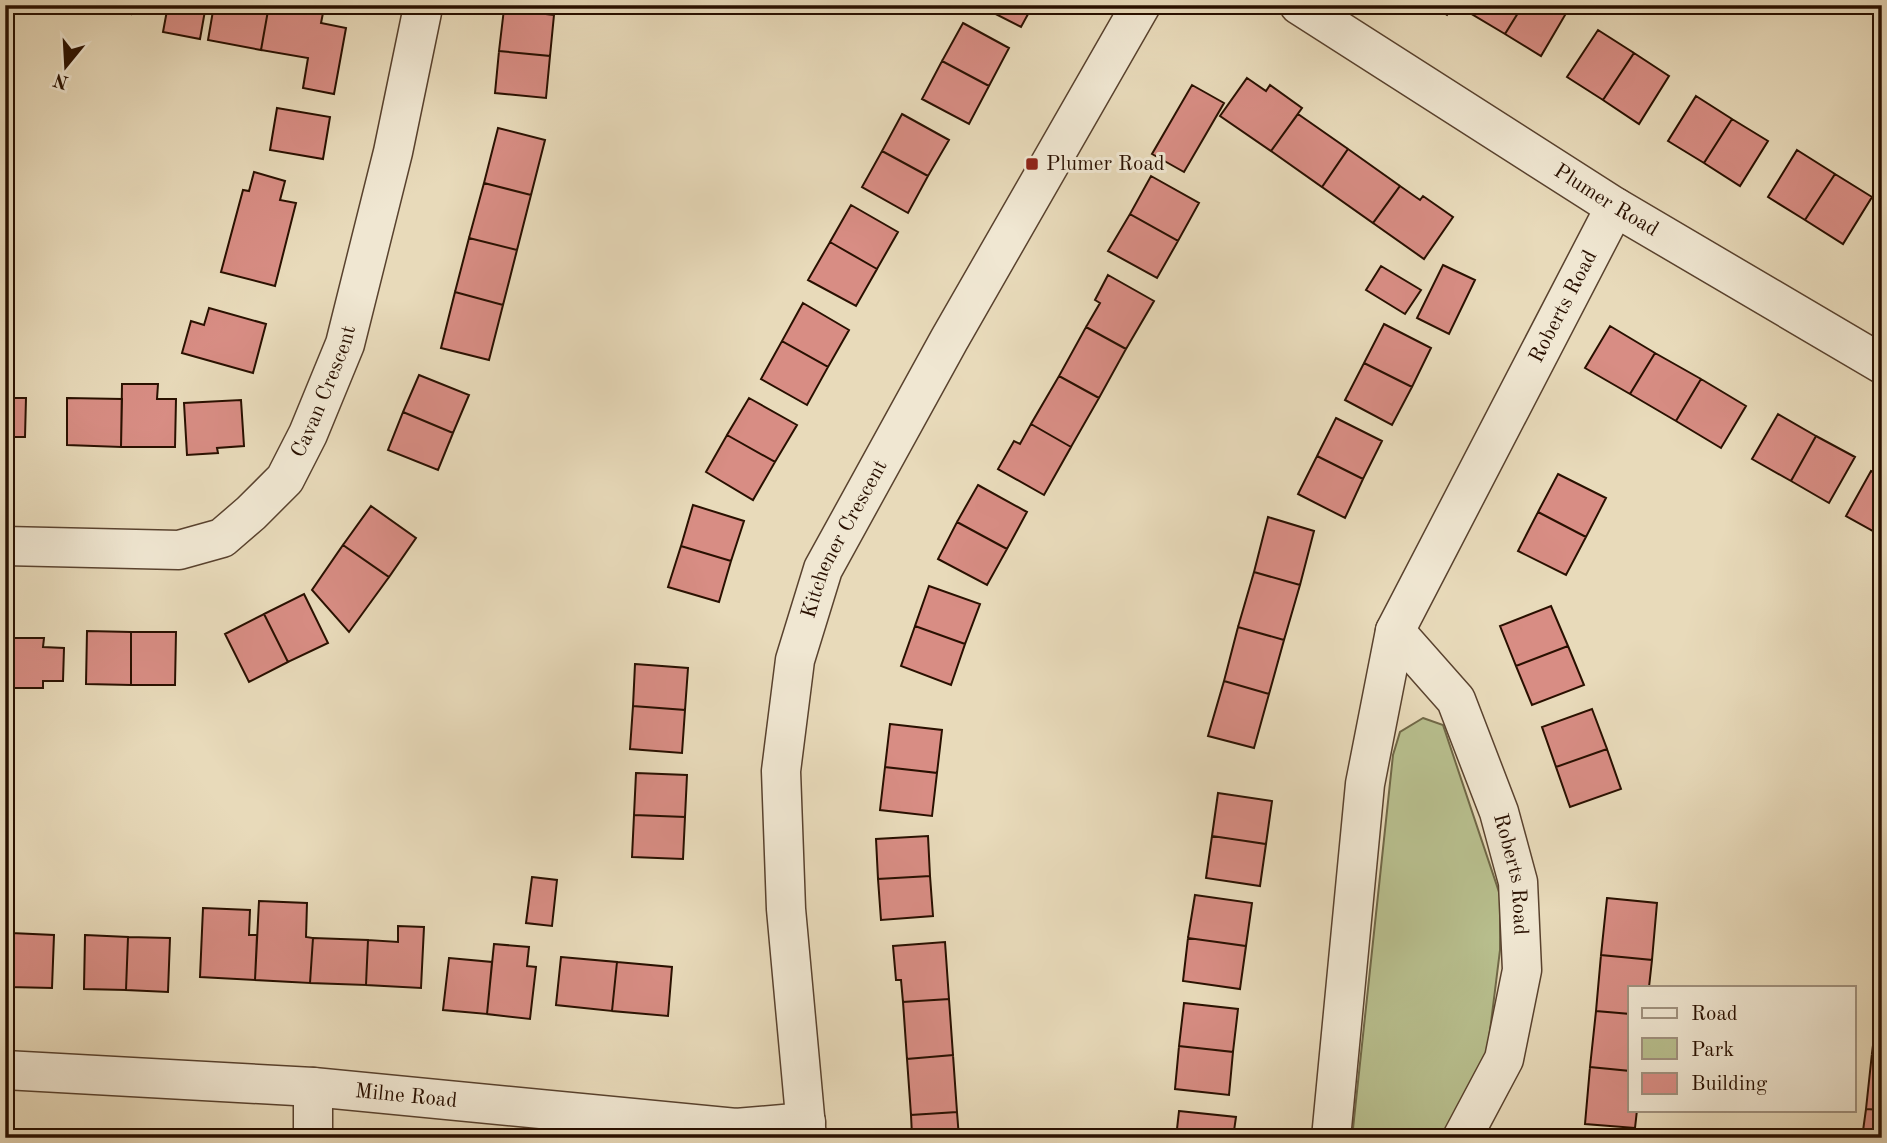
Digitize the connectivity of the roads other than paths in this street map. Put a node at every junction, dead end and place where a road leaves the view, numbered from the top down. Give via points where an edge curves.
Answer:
1 (421, 5) edge
2 (1142, 5) edge
3 (1299, 5) edge
4 (1615, 207) junction
5 (1882, 364) edge
6 (5, 546) edge
7 (1395, 631) junction
8 (5, 1070) edge
9 (313, 1087) junction
10 (807, 1130) edge
11 (313, 1138) edge
12 (1331, 1138) edge
13 (1462, 1138) edge

1 - 6 street, Cavan Crescent via 393,152 345,344 285,478 222,538 180,550
2 - 10 street, Kitchener Crescent via 948,340 829,557 795,660 781,771 786,909
3 - 4 street, Plumer Road
4 - 5 street, Plumer Road
4 - 7 street, Roberts Road
7 - 12 street, Roberts Road via 1364,784
7 - 13 street, Roberts Road via 1456,700 1499,811 1518,882 1522,970 1504,1059
8 - 9 street, Milne Road
9 - 10 street, Milne Road via 736,1128
9 - 11 street

